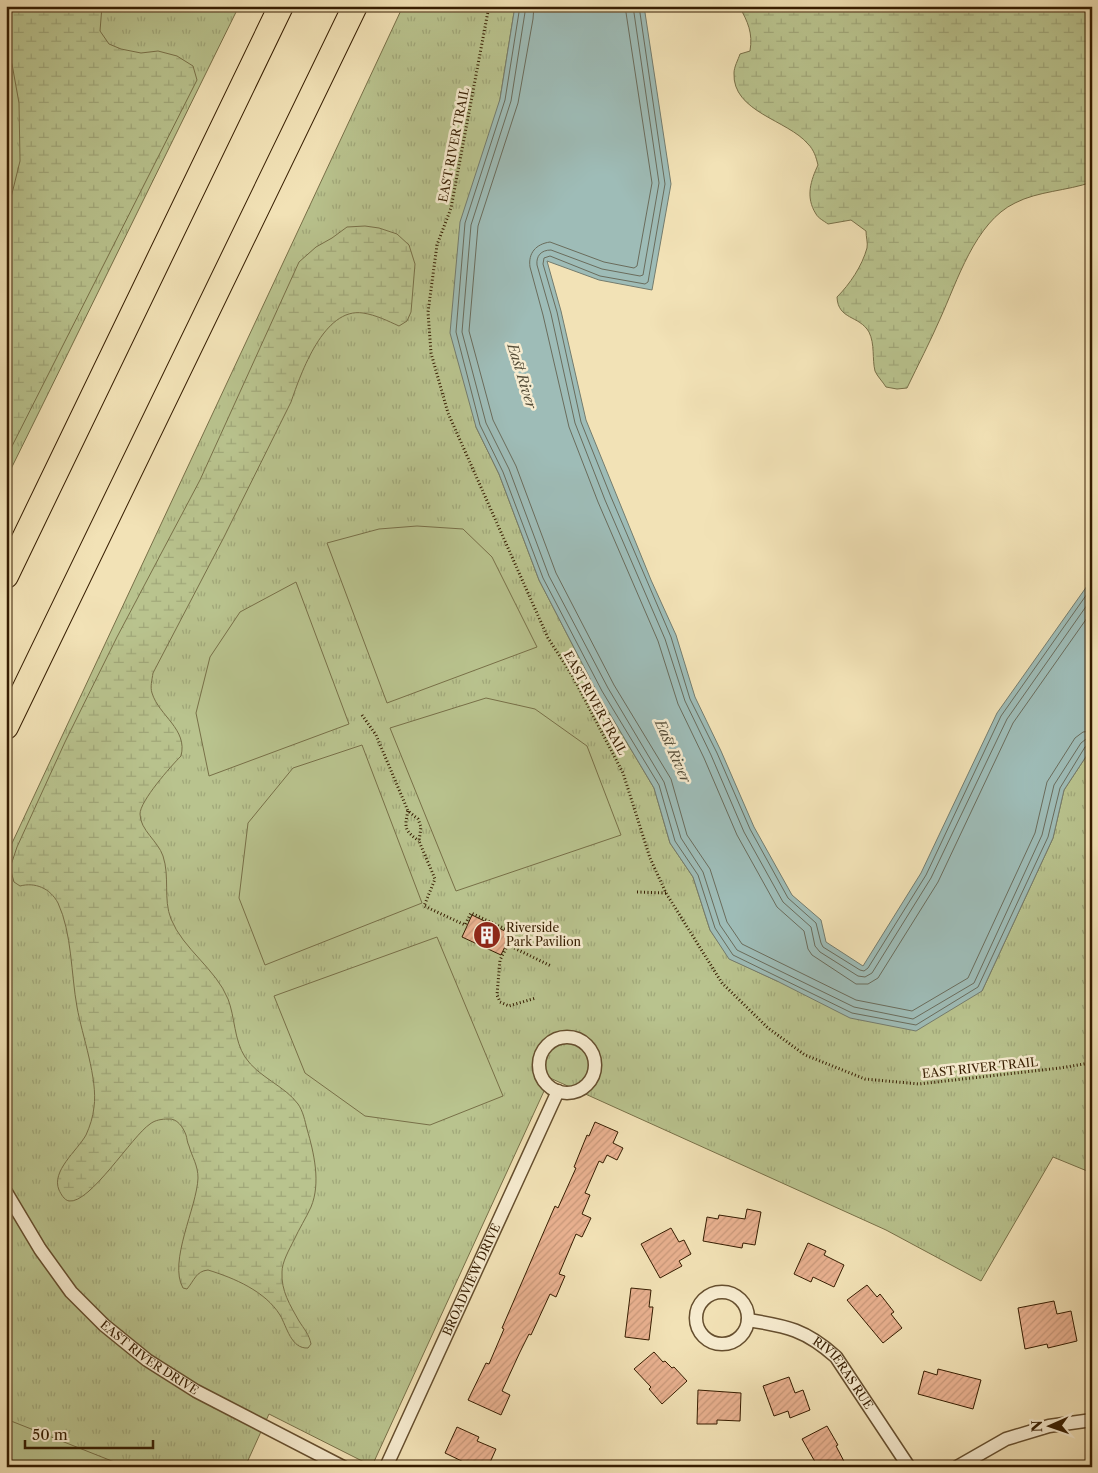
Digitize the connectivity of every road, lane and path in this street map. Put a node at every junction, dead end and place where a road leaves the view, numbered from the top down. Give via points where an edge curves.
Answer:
1 (281, 6) edge
2 (355, 6) edge
3 (489, 6) edge
4 (6, 576) edge
5 (362, 715) dead end
6 (6, 727) edge
7 (408, 811) junction
8 (419, 841) junction
9 (637, 892) dead end
10 (666, 893) junction
11 (508, 945) junction
12 (551, 966) dead end
13 (536, 998) dead end
14 (1092, 1060) edge
15 (558, 1091) junction
16 (6, 1192) edge
17 (748, 1320) junction
18 (1092, 1420) edge
19 (343, 1467) edge
20 (386, 1467) edge
21 (908, 1467) edge
22 (957, 1467) edge

1 - 4 highway
2 - 6 highway
3 - 10 path, EAST RIVER TRAIL via 452,208 437,245 428,312 431,353 459,440 548,638 572,675 623,774 650,858
5 - 7 path via 376,735
7 - 8 path via 421,828
7 - 8 path via 405,825 408,833
8 - 11 path via 435,880 424,906 465,925 471,913 480,917 514,933
9 - 10 path
10 - 14 path, EAST RIVER TRAIL via 722,983 768,1028 805,1055 865,1079 919,1084 1060,1068
11 - 12 path
11 - 13 path via 500,960 497,995 500,1002 509,1006
15 - 15 street via 576,1091 591,1079 594,1071 592,1052 570,1037 552,1041 539,1063 544,1080
15 - 20 street, BROADVIEW DRIVE
16 - 19 street, EAST RIVER DRIVE via 40,1249 71,1292 139,1354 196,1391
17 - 17 street via 744,1303 730,1293 713,1293 696,1312 698,1329 710,1342 718,1344 727,1344 742,1336
17 - 21 street, RIVIERAS RUE via 800,1331 820,1342 836,1357
18 - 22 street via 1049,1426 1006,1439

